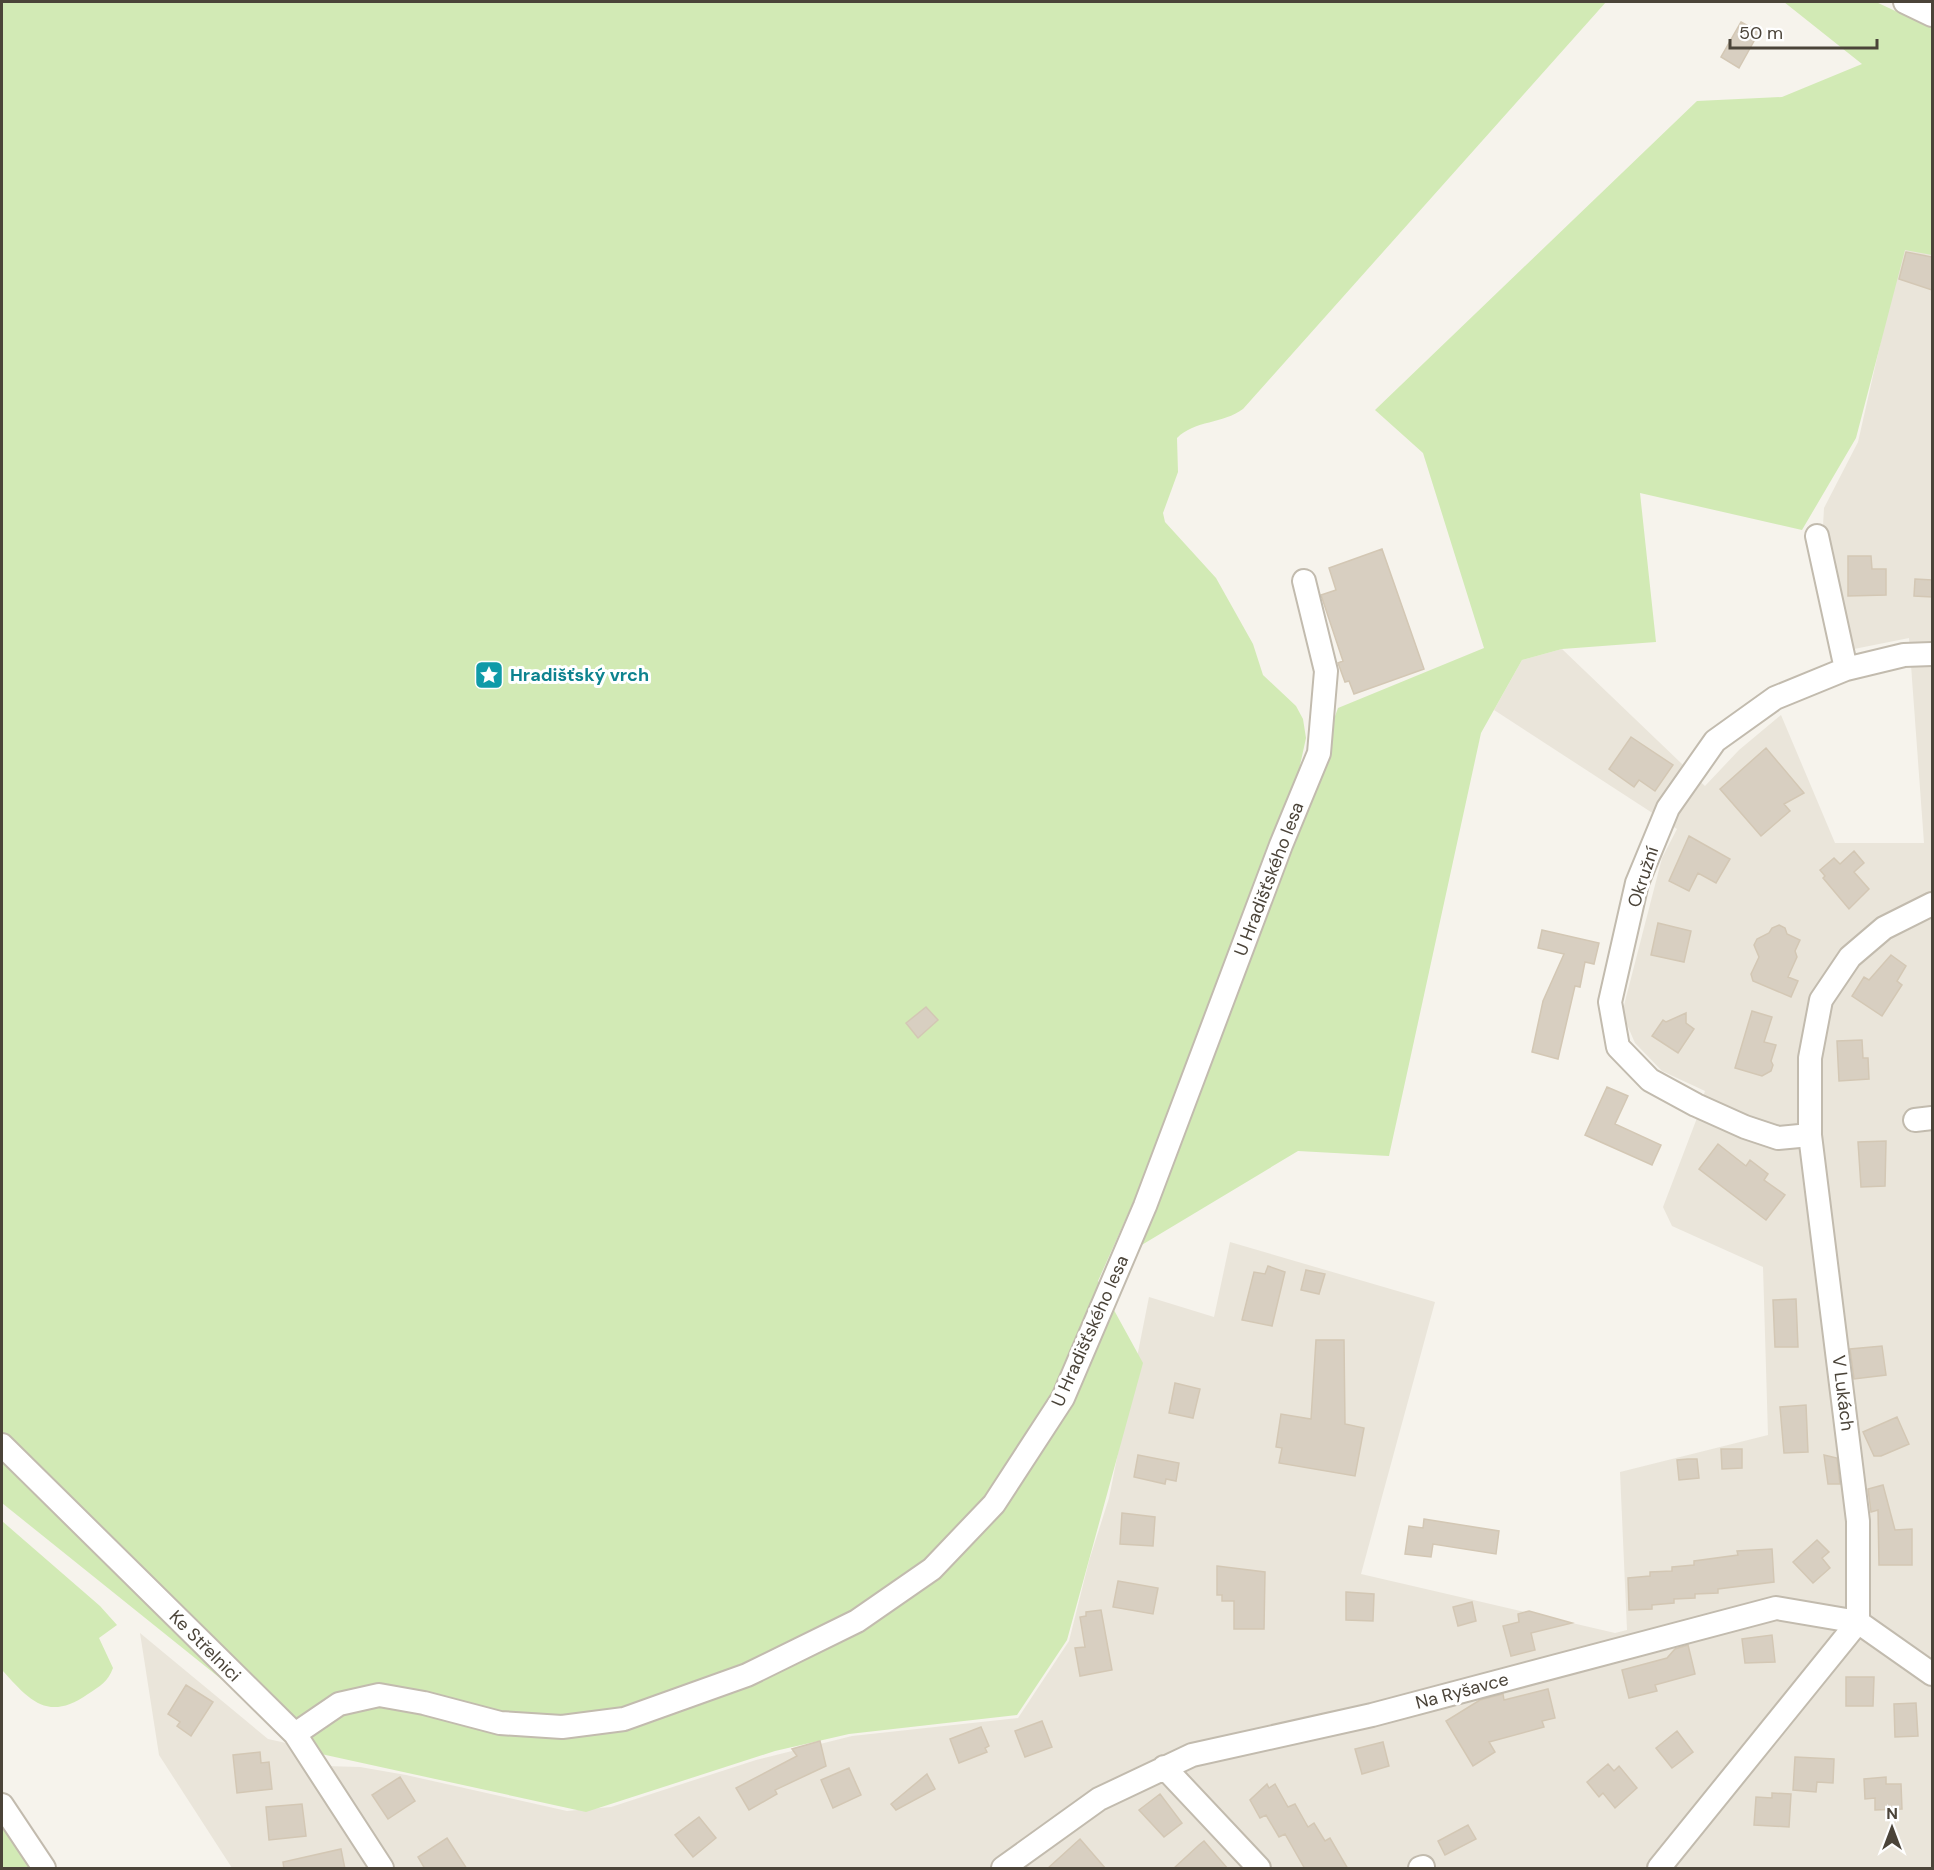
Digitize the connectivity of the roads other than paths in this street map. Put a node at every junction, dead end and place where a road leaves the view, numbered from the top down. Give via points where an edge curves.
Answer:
1 (1905, 2) edge
2 (1932, 15) edge
3 (1817, 536) dead end
4 (1304, 581) dead end
5 (1932, 654) edge
6 (1846, 669) junction
7 (1932, 904) edge
8 (1810, 1135) junction
9 (2, 1445) edge
10 (1858, 1622) junction
11 (1932, 1674) edge
12 (295, 1734) junction
13 (1164, 1767) junction
14 (2, 1805) edge
15 (44, 1869) edge
16 (382, 1869) edge
17 (1003, 1869) edge
18 (1259, 1869) edge
19 (1659, 1869) edge

1 - 2 street
3 - 6 street
4 - 12 street, U Hradišťského lesa via 1326,670 1319,753 1145,1206 1063,1398 994,1504 932,1569 857,1621 747,1676 624,1719 562,1727 500,1723 379,1695 339,1704
5 - 6 street, Okružní via 1904,655
6 - 8 street, Okružní via 1775,698 1708,750 1668,808 1637,883 1610,1002 1618,1047 1650,1080 1745,1127 1778,1138
7 - 8 street, V Lukách via 1884,928 1858,950 1821,1000 1810,1058
8 - 10 street, V Lukách via 1858,1521
9 - 12 street, Ke Střelnici
10 - 11 street, Na Ryšavce
10 - 13 street, Na Ryšavce via 1776,1608 1372,1715 1192,1755
10 - 19 street
12 - 16 street, Ke Střelnici
13 - 17 street, Na Ryšavce via 1099,1799
13 - 18 street
14 - 15 street

